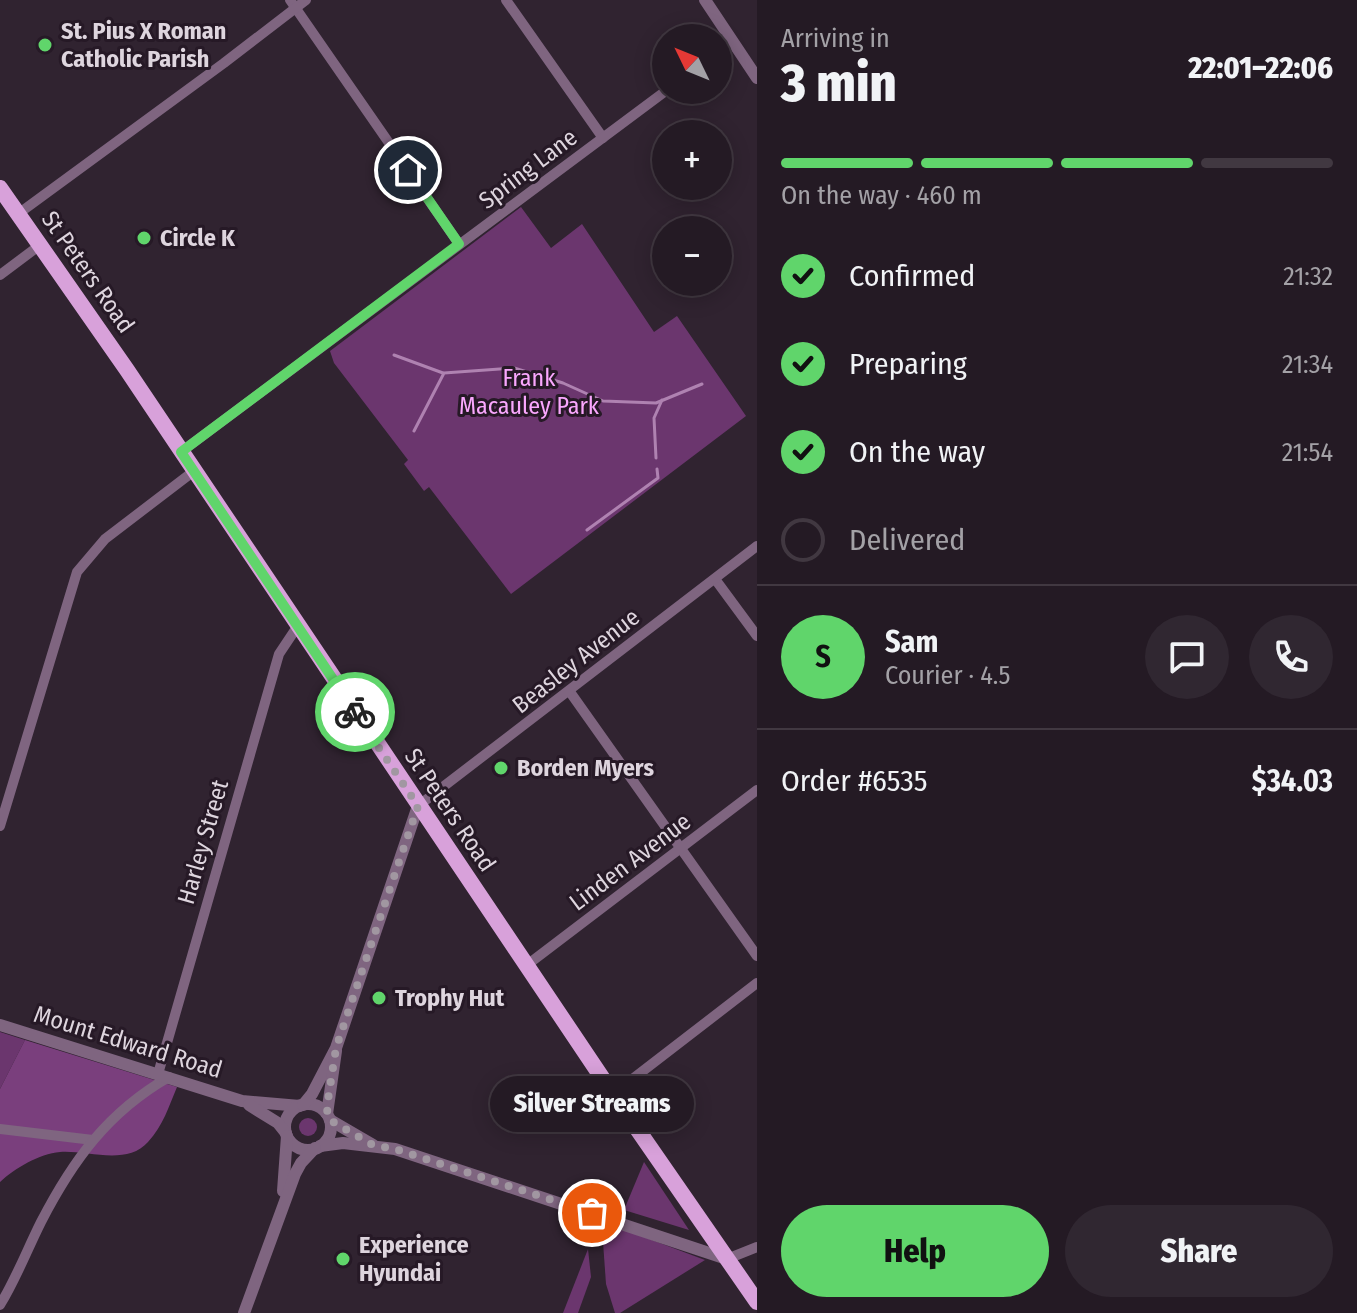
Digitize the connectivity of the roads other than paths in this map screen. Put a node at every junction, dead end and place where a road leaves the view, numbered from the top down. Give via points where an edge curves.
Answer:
1 (306, 0) edge
2 (506, 0) edge
3 (705, 0) edge
4 (293, 4) edge
5 (733, 42) joint
6 (757, 78) edge
7 (652, 101) edge
8 (603, 138) junction
9 (0, 188) edge
10 (18, 214) junction
11 (459, 244) junction
12 (40, 245) junction
13 (0, 275) edge
14 (181, 452) junction
15 (194, 471) junction
16 (757, 546) edge
17 (715, 579) junction
18 (297, 627) junction
19 (757, 636) edge
20 (570, 692) junction
21 (757, 790) edge
22 (418, 806) junction
23 (0, 826) edge
24 (681, 848) junction
25 (757, 956) edge
26 (527, 965) junction
27 (757, 983) edge
28 (0, 1025) edge
29 (336, 1048) junction
30 (163, 1075) junction
31 (613, 1094) junction
32 (242, 1101) junction
33 (301, 1105) junction
34 (328, 1117) junction
35 (0, 1129) edge
36 (287, 1134) junction
37 (93, 1140) junction
38 (373, 1145) junction
39 (318, 1147) junction
40 (281, 1206) junction
41 (757, 1247) edge
42 (727, 1259) junction
43 (757, 1302) edge
44 (0, 1305) edge
45 (244, 1313) edge

1 - 4 street
2 - 8 street
3 - 5 street
4 - 10 street via 224,63
4 - 11 street
5 - 6 street
7 - 8 street, Spring Lane
8 - 11 street, Spring Lane
9 - 10 main road, St Peters Road
10 - 12 main road, St Peters Road
11 - 14 street, Spring Lane
12 - 13 street
12 - 14 main road, St Peters Road
14 - 15 main road, St Peters Road
15 - 18 main road, St Peters Road
15 - 23 street via 105,539 77,572
16 - 17 street, Beasley Avenue
17 - 19 street
17 - 20 street, Beasley Avenue
18 - 22 main road, St Peters Road
18 - 30 street, Harley Street via 279,654
20 - 22 street, Beasley Avenue
20 - 24 street
21 - 24 street, Linden Avenue
22 - 26 main road, St Peters Road
22 - 29 street
24 - 25 street
24 - 26 street, Linden Avenue
26 - 31 main road, St Peters Road
27 - 31 street
28 - 30 street, Mount Edward Road
29 - 33 street
29 - 34 street
30 - 32 street, Mount Edward Road
30 - 37 street
31 - 42 main road, St Peters Road
32 - 33 street, Mount Edward Road
32 - 36 street, Mount Edward Road
33 - 34 street via 316,1106
33 - 36 street via 289,1114
34 - 38 street
34 - 39 street via 329,1135
35 - 37 street
36 - 39 street via 296,1146
36 - 40 street
37 - 44 street via 42,1220
38 - 39 street
38 - 42 street
39 - 40 street via 301,1163
40 - 45 street
41 - 42 street
42 - 43 main road, St Peters Road

